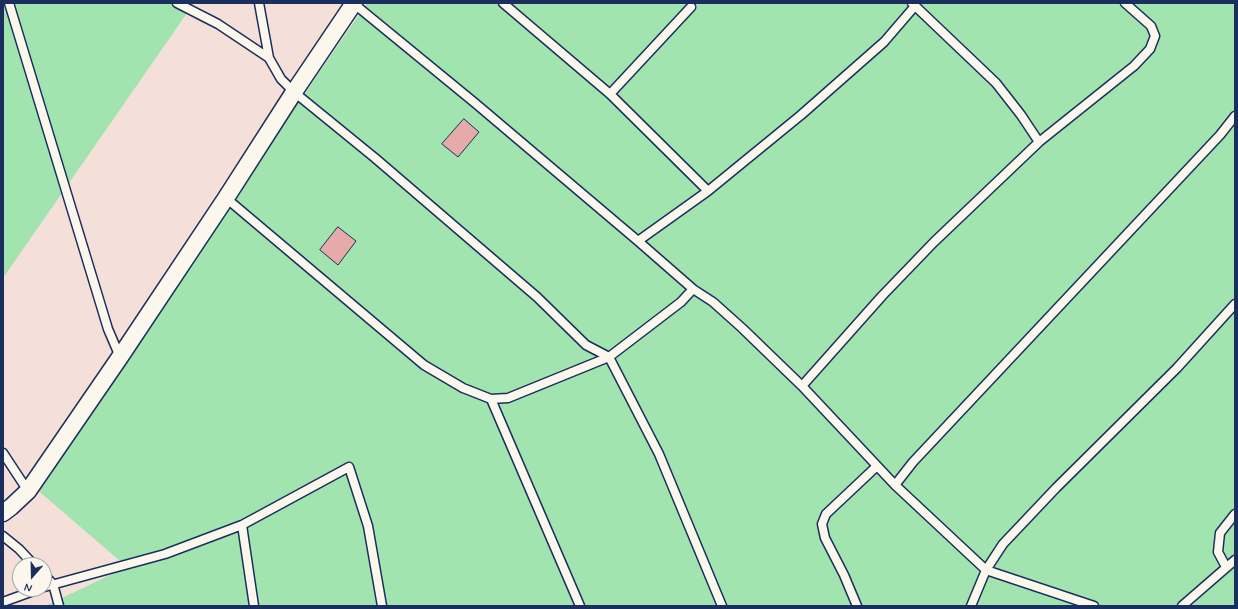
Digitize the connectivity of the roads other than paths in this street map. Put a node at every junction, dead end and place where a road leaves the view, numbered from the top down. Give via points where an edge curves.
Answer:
1 (9, 3) edge
2 (176, 3) edge
3 (259, 3) edge
4 (354, 3) edge
5 (503, 3) edge
6 (1125, 3) edge
7 (913, 5) edge
8 (691, 7) dead end
9 (269, 58) junction
10 (294, 92) junction
11 (610, 94) junction
12 (1235, 116) edge
13 (1039, 142) junction
14 (708, 191) junction
15 (226, 198) junction
16 (638, 240) junction
17 (693, 289) junction
18 (1235, 304) edge
19 (120, 357) junction
20 (609, 357) junction
21 (802, 386) junction
22 (492, 399) junction
23 (3, 453) edge
24 (877, 466) junction
25 (895, 485) junction
26 (28, 491) junction
27 (3, 513) edge
28 (1235, 514) edge
29 (242, 525) junction
30 (3, 536) edge
31 (26, 557) edge
32 (1235, 560) edge
33 (1226, 567) junction
34 (986, 570) junction
35 (53, 584) joint
36 (17, 597) edge
37 (3, 602) edge
38 (59, 606) edge
39 (254, 606) edge
40 (382, 606) edge
41 (580, 606) edge
42 (722, 606) edge
43 (856, 606) edge
44 (971, 606) edge
45 (1094, 606) edge
46 (1182, 606) edge

1 - 19 lane via 108,329
2 - 9 lane via 218,24
3 - 9 lane
4 - 10 street
4 - 16 lane
5 - 11 lane
6 - 13 lane via 1151,26 1155,36 1150,49 1134,66
7 - 13 lane via 996,83
7 - 14 lane via 884,42 801,116
8 - 11 lane
9 - 10 lane
10 - 15 street
10 - 20 lane via 531,292 586,345
11 - 14 lane
12 - 25 lane via 918,457
13 - 21 lane via 934,242
14 - 16 lane
15 - 19 street
15 - 22 lane via 424,365 463,388
16 - 17 lane
17 - 20 lane
17 - 21 lane via 713,302
18 - 34 lane via 1177,368 1003,544
19 - 26 street
20 - 22 lane via 508,398
20 - 42 lane via 659,454
21 - 24 lane
22 - 41 lane
23 - 26 lane
24 - 25 lane
24 - 43 lane via 826,514 822,524 825,538
25 - 34 lane
26 - 27 street
28 - 33 lane via 1220,532 1218,552
29 - 35 lane via 165,554
29 - 39 lane
29 - 40 lane via 349,467 368,526
30 - 31 lane
32 - 33 lane
33 - 46 lane
34 - 44 lane
34 - 45 lane
35 - 38 lane
36 - 37 lane

